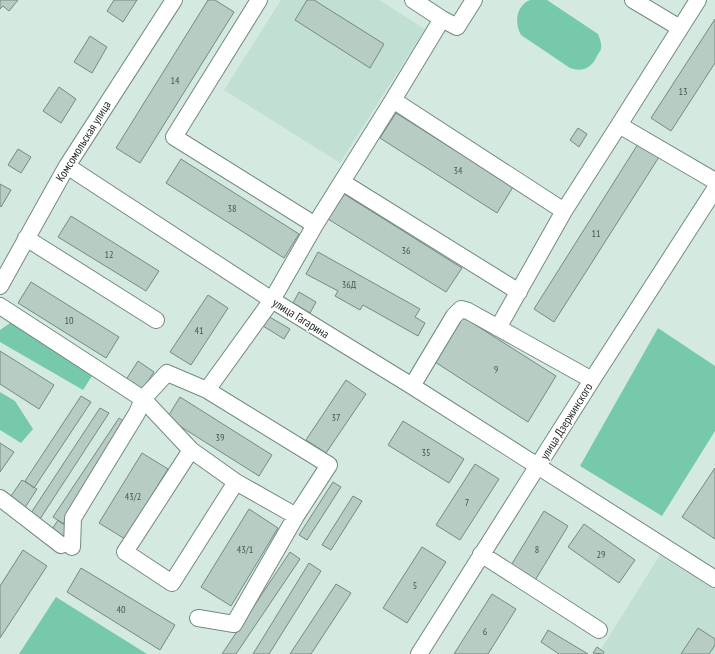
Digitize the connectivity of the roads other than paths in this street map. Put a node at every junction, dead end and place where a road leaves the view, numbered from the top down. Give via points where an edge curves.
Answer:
1 (174, 0) edge
2 (259, 0) edge
3 (413, 0) edge
4 (474, 0) edge
5 (633, 0) edge
6 (698, 0) edge
7 (442, 19) junction
8 (680, 28) junction
9 (393, 100) junction
10 (619, 125) junction
11 (67, 166) junction
12 (342, 182) junction
13 (715, 182) edge
14 (715, 189) edge
15 (564, 211) junction
16 (315, 225) junction
17 (26, 238) junction
18 (0, 286) edge
19 (519, 292) junction
20 (272, 300) junction
21 (0, 306) edge
22 (156, 320) dead end
23 (498, 328) junction
24 (592, 380) junction
25 (412, 386) junction
26 (207, 390) junction
27 (143, 399) junction
28 (191, 450) junction
29 (537, 466) junction
30 (236, 482) junction
31 (0, 498) edge
32 (296, 516) junction
33 (482, 554) junction
34 (715, 579) edge
35 (198, 618) dead end
36 (599, 630) dead end
37 (419, 654) edge

1 - 11 street, Комсомольская улица
2 - 16 street via 174,137
3 - 7 street
4 - 7 street via 457,27
5 - 8 street
6 - 8 street
7 - 9 street
8 - 10 street
9 - 12 street
9 - 15 street
10 - 13 street
10 - 15 street
11 - 17 street, Комсомольская улица
11 - 20 street, улица Гагарина
12 - 16 street
12 - 19 street
14 - 24 street, улица Дзержинского
15 - 19 street
16 - 20 street
17 - 18 street, Комсомольская улица
17 - 22 street
19 - 23 street
20 - 25 street, улица Гагарина
20 - 26 street
21 - 27 street
23 - 24 street
23 - 25 street via 461,309 454,316
24 - 29 street, улица Дзержинского
25 - 29 street, улица Гагарина
26 - 27 street via 167,373
26 - 32 street via 329,465
27 - 28 street
27 - 31 street via 73,518 67,546
28 - 30 street
28 - 30 street via 125,552 172,583
29 - 33 street, улица Дзержинского
29 - 34 street, улица Гагарина
30 - 32 street
32 - 35 street via 234,624
33 - 36 street
33 - 37 street, улица Дзержинского

